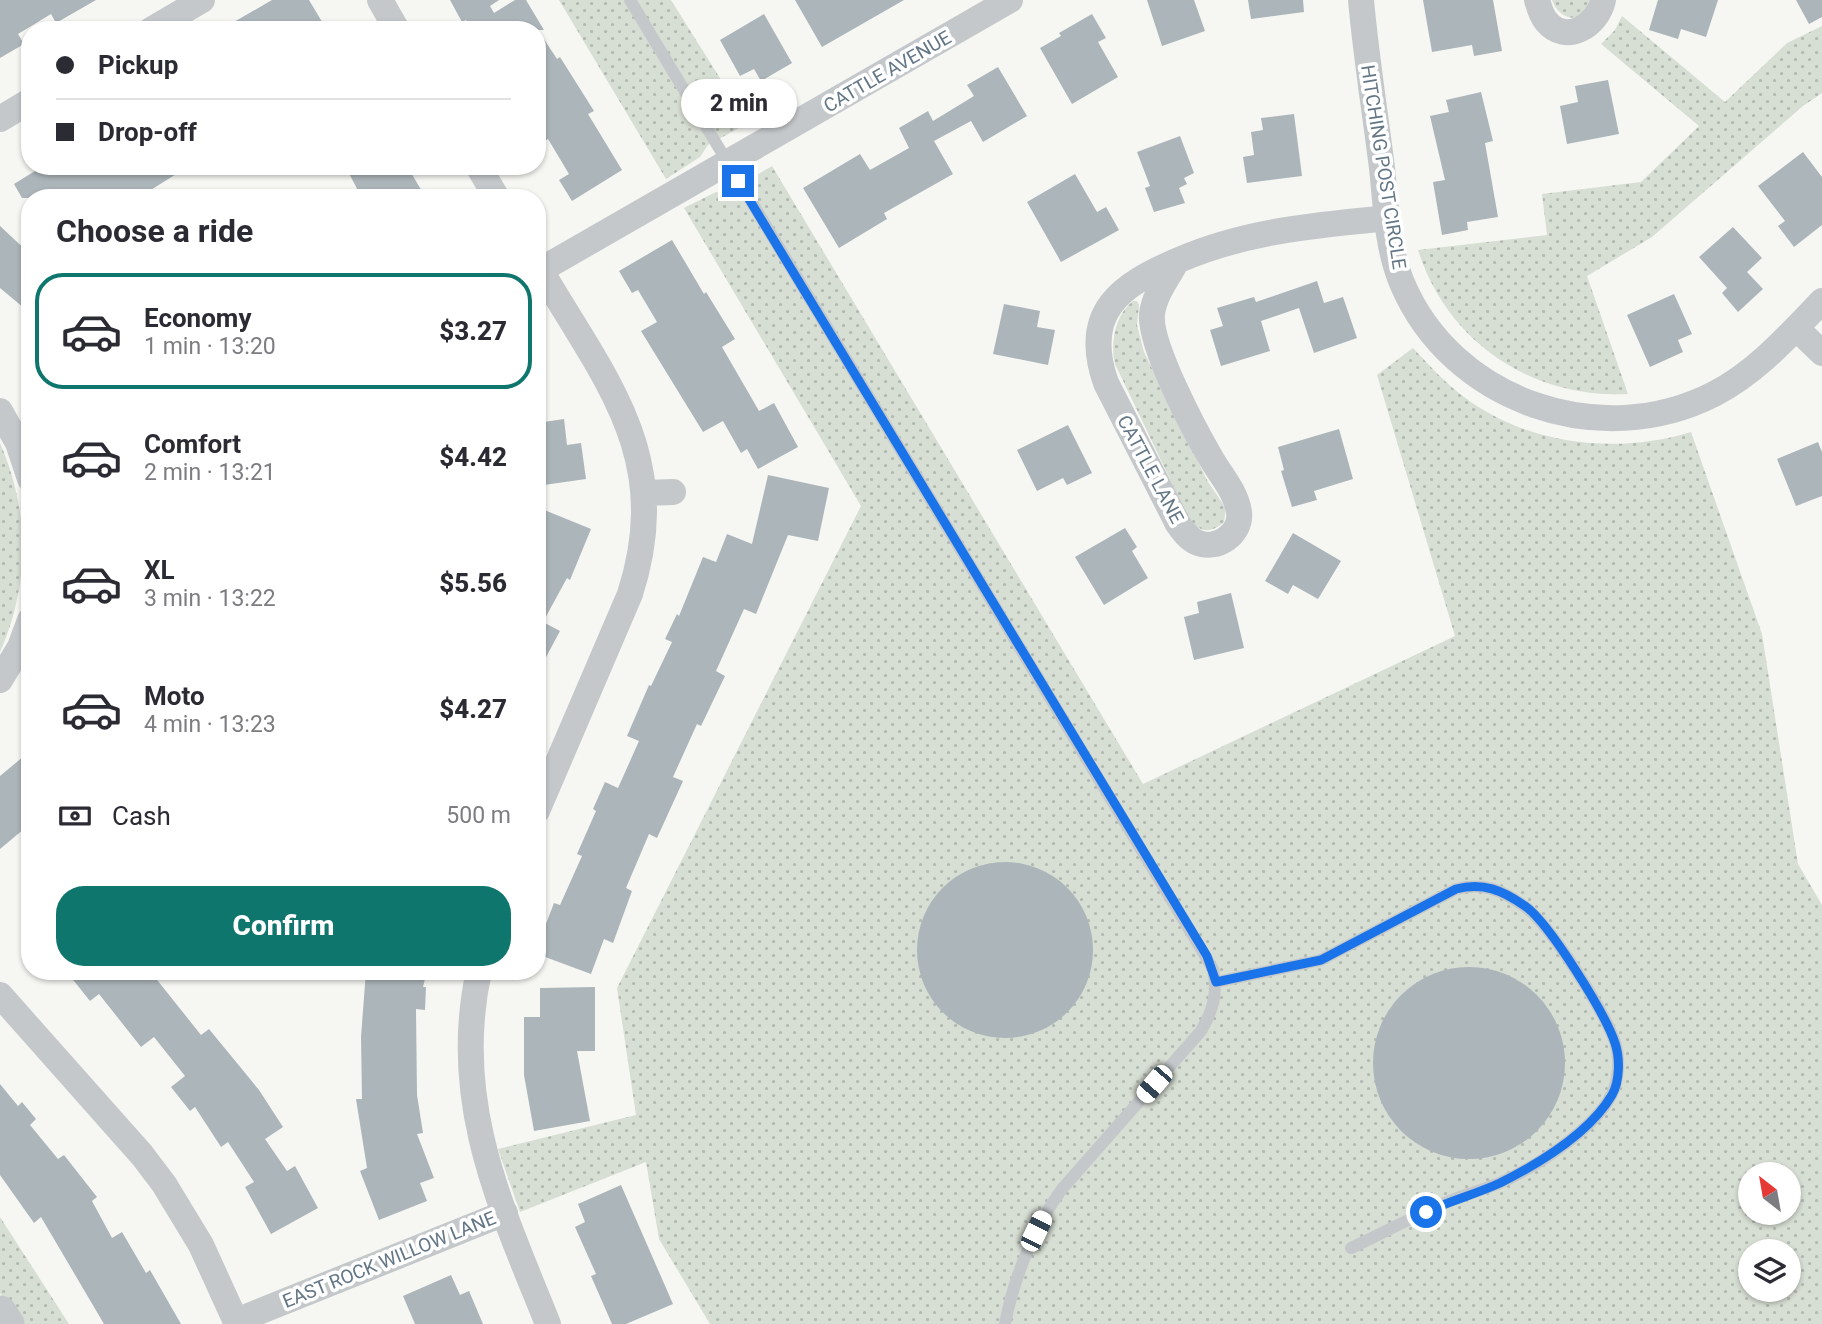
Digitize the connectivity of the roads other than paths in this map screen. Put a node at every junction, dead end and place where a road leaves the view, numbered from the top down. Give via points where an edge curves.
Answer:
1 (202, 0) edge
2 (380, 0) edge
3 (630, 0) edge
4 (1010, 0) edge
5 (1361, 0) edge
6 (1537, 0) edge
7 (1603, 0) edge
8 (166, 21) edge
9 (392, 21) edge
10 (21, 106) edge
11 (0, 119) edge
12 (733, 172) junction
13 (1388, 218) junction
14 (1177, 261) junction
15 (546, 265) edge
16 (546, 282) edge
17 (1822, 301) edge
18 (1796, 328) junction
19 (1822, 353) edge
20 (0, 411) edge
21 (21, 436) edge
22 (673, 492) dead end
23 (645, 493) junction
24 (21, 655) edge
25 (0, 680) edge
26 (546, 790) edge
27 (477, 980) edge
28 (1216, 982) junction
29 (0, 995) edge
30 (505, 1213) junction
31 (1352, 1248) dead end
32 (0, 1312) edge
33 (236, 1323) edge
34 (8, 1324) edge
35 (548, 1324) edge
36 (1005, 1324) edge

1 - 8 street
2 - 9 street
3 - 12 lane
4 - 12 street, CATTLE AVENUE
5 - 13 street, HITCHING POST CIRCLE
6 - 7 street via 1546,21 1565,32 1585,28 1595,20
10 - 11 street
12 - 15 street, CATTLE AVENUE
12 - 28 lane via 1207,956
13 - 14 street, CATTLE LANE via 1254,235
13 - 18 street, HITCHING POST CIRCLE via 1402,283 1437,338 1491,386 1546,410 1605,419 1674,410 1734,383
14 - 14 street, CATTLE LANE via 1136,280 1114,300 1099,331 1098,356 1106,383 1178,524 1188,537 1209,545 1230,536 1240,515 1154,339 1155,300
16 - 23 street via 618,400 635,445
17 - 18 street, HITCHING POST CIRCLE
18 - 19 street
20 - 21 street
22 - 23 street
23 - 26 street via 641,547 630,594
24 - 25 street
27 - 30 street via 472,1009 473,1092 480,1140
28 - 31 lane via 1321,960 1456,889 1488,886 1525,906 1548,929 1615,1043 1619,1067 1613,1093 1567,1142 1499,1183 1451,1200
28 - 36 lane via 1215,1001 1201,1031 1048,1207
29 - 33 street via 164,1184 201,1245
30 - 33 street, EAST ROCK WILLOW LANE
30 - 35 street
32 - 34 street

